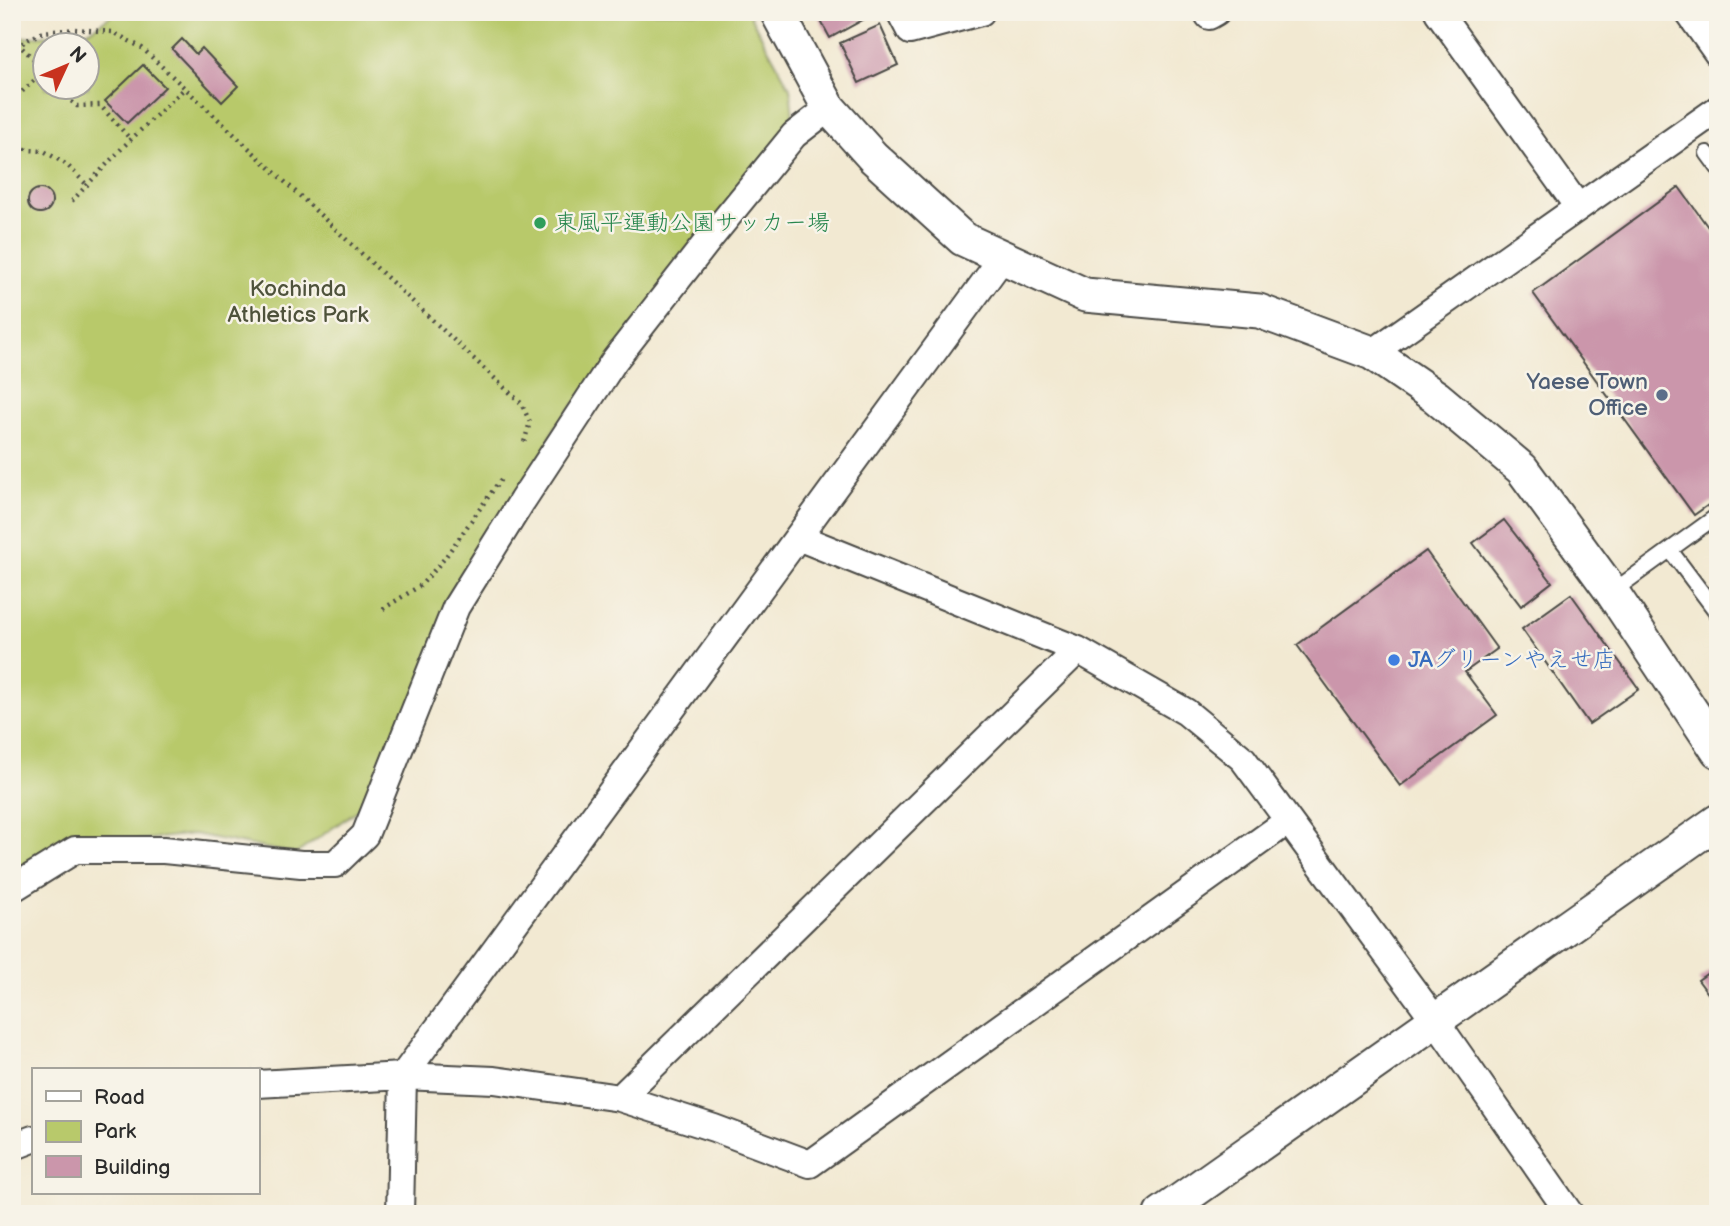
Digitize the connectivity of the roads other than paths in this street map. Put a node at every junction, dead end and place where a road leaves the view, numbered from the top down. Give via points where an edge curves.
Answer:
1 (776, 12) edge
2 (900, 12) edge
3 (981, 12) edge
4 (1209, 12) edge
5 (1216, 12) edge
6 (1438, 12) edge
7 (1688, 12) edge
8 (1718, 54) edge
9 (828, 108) junction
10 (1718, 109) edge
11 (1707, 153) dead end
12 (1718, 168) edge
13 (1578, 207) junction
14 (1003, 257) junction
15 (1372, 353) junction
16 (1718, 515) edge
17 (798, 537) junction
18 (1670, 550) junction
19 (1612, 592) junction
20 (1718, 614) edge
21 (1079, 650) junction
22 (1718, 751) edge
23 (1288, 821) junction
24 (1718, 821) edge
25 (12, 889) edge
26 (1435, 1020) junction
27 (403, 1076) junction
28 (259, 1084) edge
29 (620, 1098) junction
30 (32, 1139) edge
31 (12, 1147) edge
32 (400, 1214) edge
33 (1161, 1214) edge
34 (1570, 1214) edge

1 - 9 street
2 - 3 street via 911,31
4 - 5 street via 1209,16
6 - 13 street
7 - 8 street
9 - 14 street via 873,157 963,239
9 - 25 street via 794,135 614,360 522,501 456,607 365,835 335,864 164,849 75,850
10 - 13 street
11 - 12 lane
13 - 15 street
14 - 15 street via 1085,295 1259,312
14 - 17 street
15 - 19 street via 1436,397 1522,469
16 - 18 lane
17 - 21 street
17 - 27 street
18 - 19 lane
18 - 20 lane
19 - 22 street
21 - 23 street via 1186,712 1243,759
21 - 29 street
23 - 26 street
23 - 29 street via 810,1164
24 - 26 street
26 - 33 street
26 - 34 street
27 - 28 street
27 - 29 street via 494,1080
27 - 32 street
30 - 31 street

